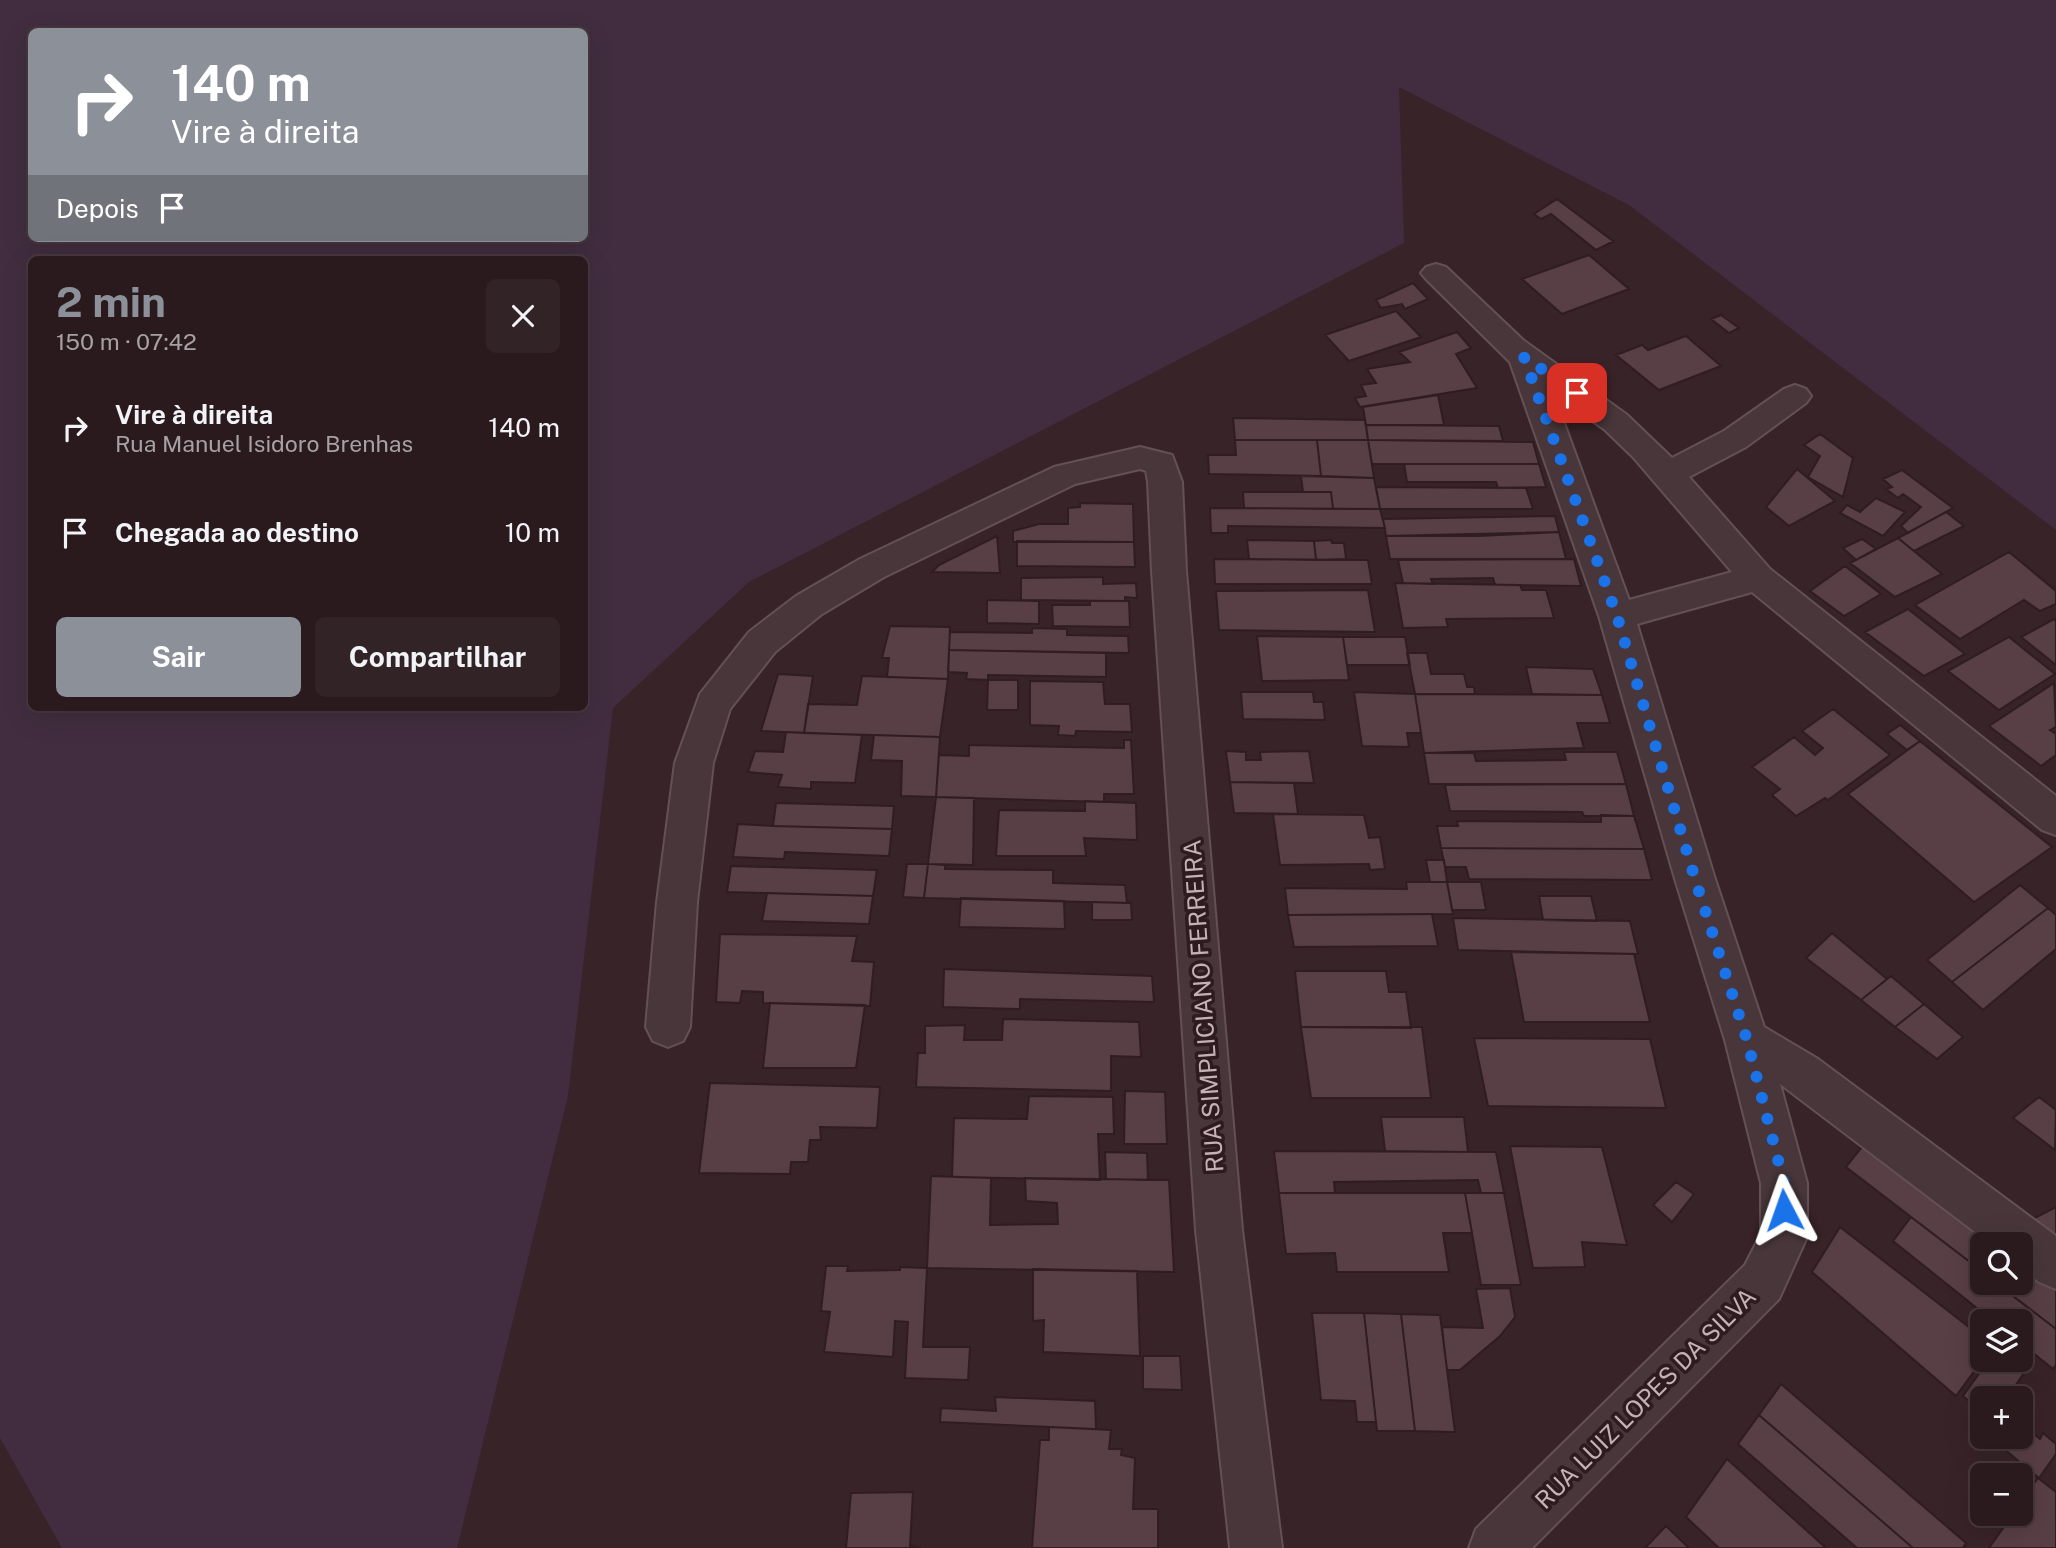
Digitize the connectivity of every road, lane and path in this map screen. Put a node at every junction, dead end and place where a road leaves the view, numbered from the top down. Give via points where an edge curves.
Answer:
1 (1436, 273) dead end
2 (1524, 357) junction
3 (1796, 396) dead end
4 (1669, 472) junction
5 (1758, 578) junction
6 (1617, 616) junction
7 (2056, 819) edge
8 (668, 1027) dead end
9 (1747, 1040) junction
10 (2056, 1265) edge
11 (1256, 1548) edge
12 (1494, 1548) edge

1 - 2 street
2 - 4 street via 1604,412
2 - 6 street, RUA LUIZ LOPES DA SILVA
3 - 4 street via 1735,439
4 - 5 street via 1719,537
5 - 6 street
5 - 7 street
6 - 9 street, RUA LUIZ LOPES DA SILVA
8 - 11 street, RUA SIMPLICIANO FERREIRA via 694,763 713,704 762,642 809,605 872,568 1066,475 1140,458 1160,463 1165,482 1219,1230
9 - 10 street via 1802,1073
9 - 12 street, RUA LUIZ LOPES DA SILVA via 1784,1183 1784,1237 1762,1282

